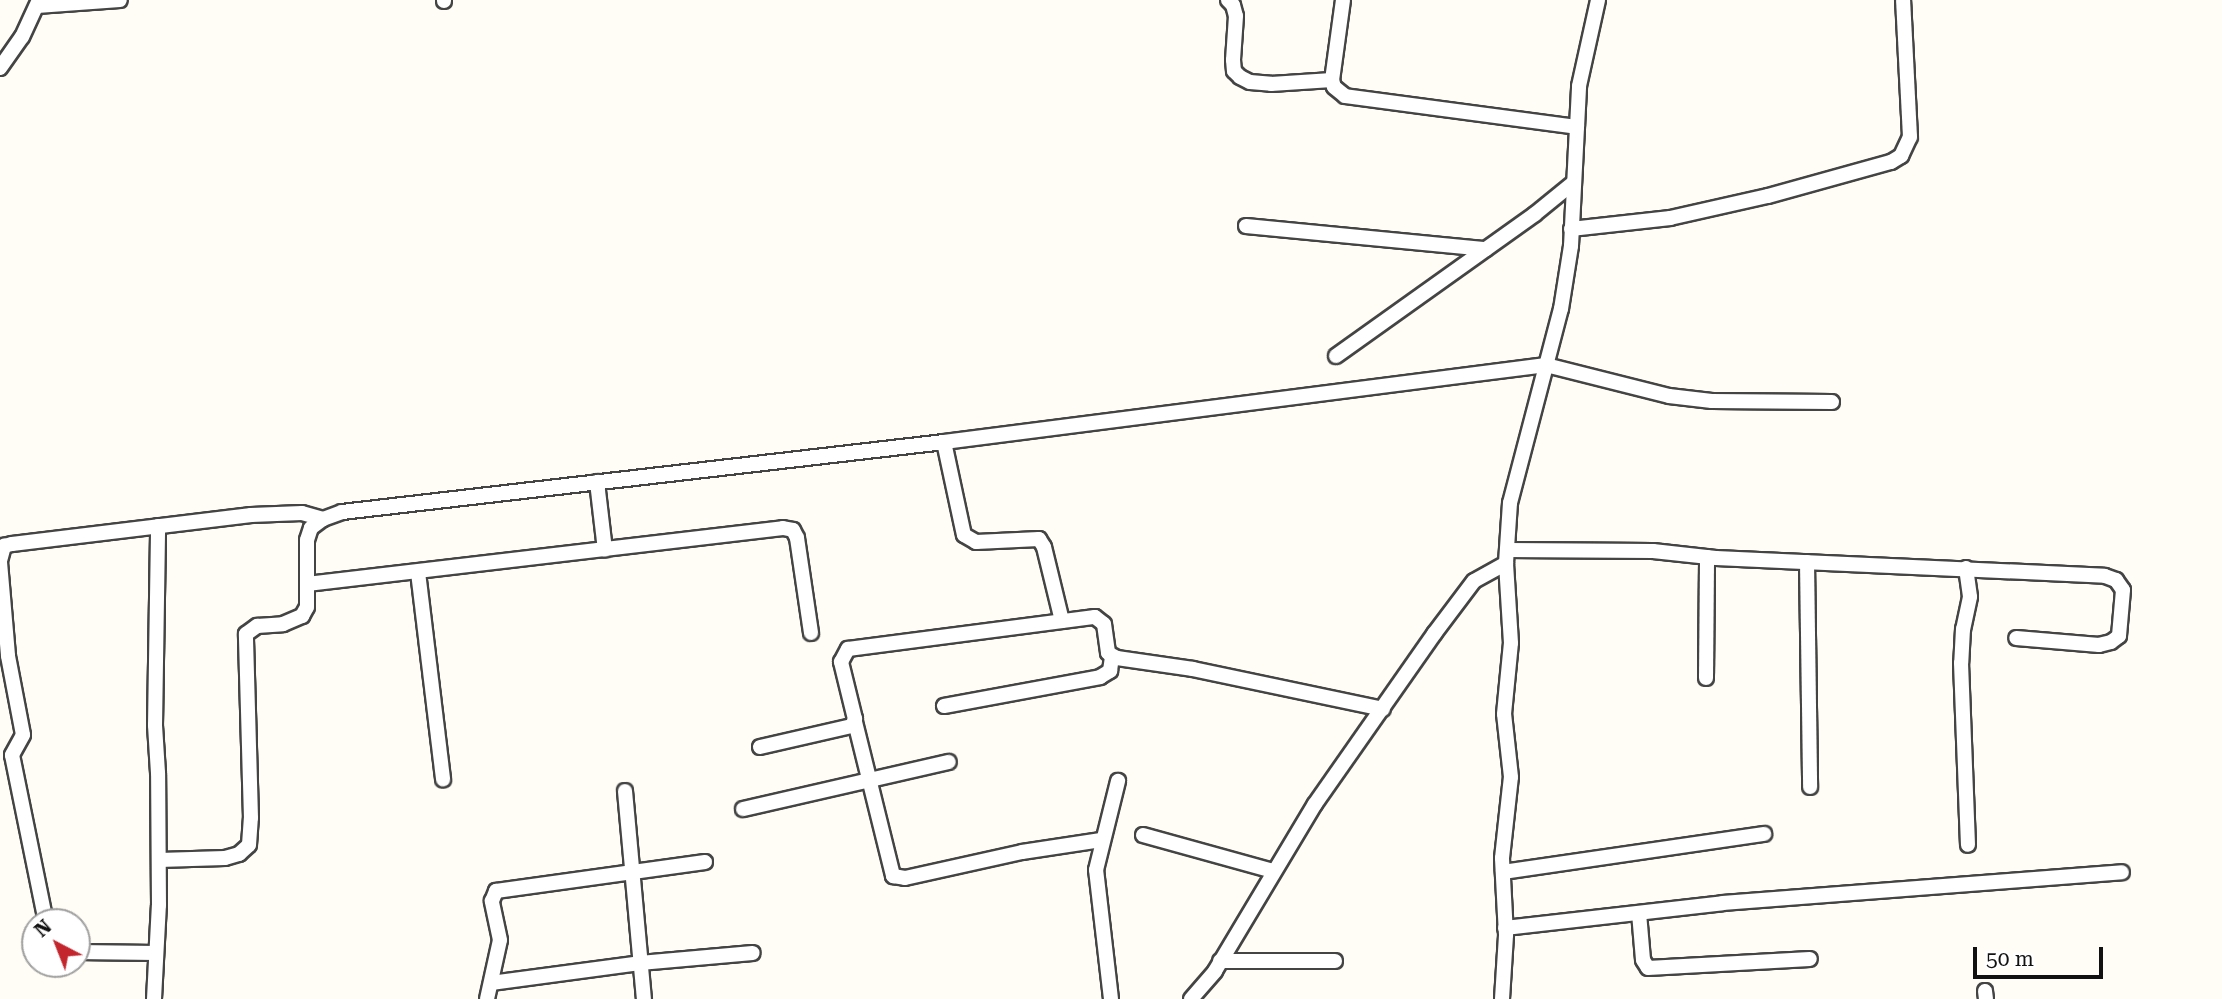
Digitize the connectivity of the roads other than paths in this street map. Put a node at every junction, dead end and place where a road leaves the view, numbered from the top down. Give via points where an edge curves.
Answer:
1 (120, 0) edge
2 (1228, 0) edge
3 (1343, 0) edge
4 (1598, 0) edge
5 (1903, 0) edge
6 (38, 3) edge
7 (0, 68) edge
8 (1332, 80) junction
9 (1577, 127) junction
10 (1573, 183) junction
11 (1572, 223) junction
12 (1246, 226) dead end
13 (1486, 249) junction
14 (1336, 356) dead end
15 (1546, 365) junction
16 (1832, 402) dead end
17 (944, 442) junction
18 (597, 482) junction
19 (323, 519) junction
20 (158, 526) junction
21 (605, 550) junction
22 (1506, 556) junction
23 (1707, 557) junction
24 (0, 561) edge
25 (1807, 562) junction
26 (1966, 568) junction
27 (418, 572) junction
28 (307, 584) junction
29 (1062, 621) junction
30 (811, 633) dead end
31 (2016, 638) dead end
32 (1112, 656) junction
33 (4, 657) edge
34 (1706, 678) dead end
35 (944, 706) dead end
36 (1383, 709) junction
37 (855, 722) junction
38 (760, 747) dead end
39 (948, 762) dead end
40 (443, 779) dead end
41 (868, 779) junction
42 (1118, 781) dead end
43 (1810, 787) dead end
44 (625, 791) dead end
45 (743, 809) dead end
46 (1764, 834) dead end
47 (1143, 835) dead end
48 (1101, 840) junction
49 (1968, 845) dead end
50 (159, 860) junction
51 (705, 862) dead end
52 (632, 871) junction
53 (1273, 871) junction
54 (1503, 872) junction
55 (2122, 872) dead end
56 (43, 908) edge
57 (1639, 913) junction
58 (1505, 928) junction
59 (91, 952) edge
60 (156, 953) junction
61 (753, 953) dead end
62 (1810, 959) dead end
63 (1220, 961) junction
64 (1335, 961) dead end
65 (640, 963) junction
66 (491, 983) junction
67 (154, 999) edge
68 (487, 999) edge
69 (644, 999) edge
70 (1111, 999) edge
71 (1191, 999) edge
72 (1502, 999) edge

1 - 6 street
2 - 8 street via 1236,16 1233,61 1240,77 1271,84
3 - 8 street
4 - 9 street via 1579,86
5 - 11 street via 1908,146 1891,162 1670,218
6 - 7 street
8 - 9 street via 1345,96 1359,99
9 - 10 street
10 - 11 street
10 - 13 street
11 - 15 street via 1561,309
12 - 13 street
13 - 14 street
15 - 16 street via 1679,397
15 - 17 street
15 - 22 street via 1510,503
17 - 18 street
17 - 29 street via 964,535 976,542 1039,539
18 - 19 street via 358,508
18 - 21 street
19 - 20 street via 291,513
19 - 28 street via 307,540
20 - 24 street via 12,544 4,546
20 - 50 street via 155,725
21 - 27 street
21 - 30 street via 793,530
22 - 23 street via 1653,551
22 - 36 street via 1474,581
22 - 54 street via 1511,643 1504,714 1511,777
23 - 25 street
23 - 34 street
24 - 33 street
25 - 26 street
25 - 43 street
26 - 31 street via 2105,576 2116,580 2123,590 2119,636 2111,642 2099,645
26 - 49 street via 1970,597 1961,663
27 - 28 street
27 - 40 street
28 - 50 street via 307,607 302,616 283,624 257,626 246,634 249,845 225,858
29 - 32 street via 1102,620
29 - 37 street via 848,649 841,662
32 - 35 street via 1110,671 1100,677
32 - 36 street
33 - 56 street via 23,736 12,755
36 - 53 street via 1327,785
37 - 38 street via 849,728
37 - 41 street
39 - 41 street
41 - 45 street
41 - 48 street via 890,872 898,878
42 - 48 street
44 - 52 street
46 - 54 street
47 - 53 street
48 - 70 street via 1096,886
50 - 60 street
51 - 52 street
52 - 65 street
52 - 66 street via 496,891 492,901 500,940
53 - 63 street
54 - 58 street
55 - 57 street
57 - 58 street
57 - 62 street via 1643,960 1648,968
58 - 72 street
59 - 60 street
60 - 67 street
61 - 65 street
63 - 64 street
63 - 71 street
65 - 66 street
65 - 69 street
66 - 68 street

